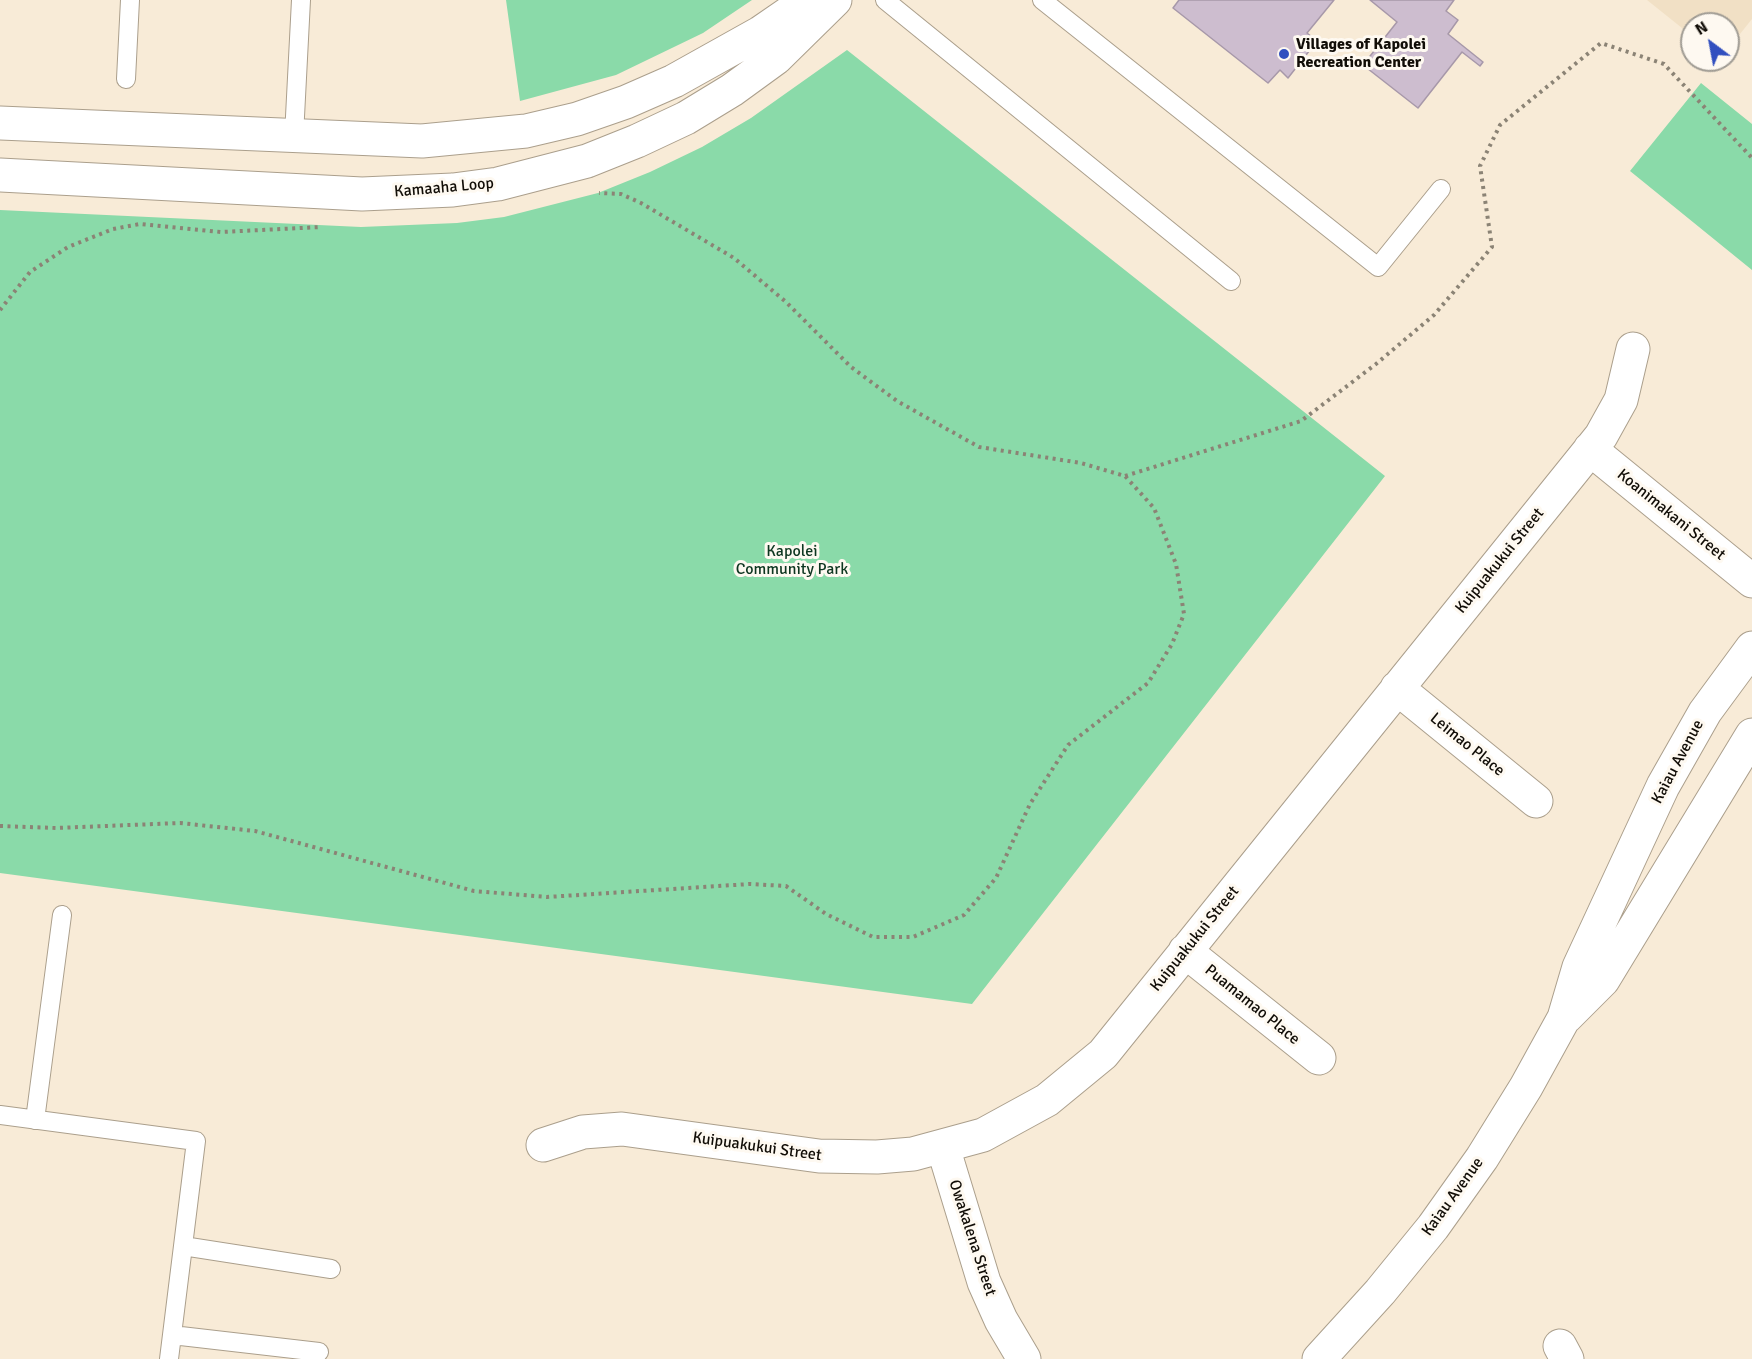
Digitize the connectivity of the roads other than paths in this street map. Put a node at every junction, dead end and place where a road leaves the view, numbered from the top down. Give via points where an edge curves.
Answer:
1 (130, 0) edge
2 (301, 0) edge
3 (808, 0) edge
4 (835, 0) edge
5 (885, 0) edge
6 (1042, 0) edge
7 (126, 79) dead end
8 (0, 123) edge
9 (294, 136) junction
10 (0, 175) edge
11 (1441, 189) dead end
12 (1231, 281) dead end
13 (1633, 349) dead end
14 (1590, 449) junction
15 (1752, 581) edge
16 (1752, 648) edge
17 (1397, 688) junction
18 (1752, 735) edge
19 (1536, 801) dead end
20 (62, 915) dead end
21 (1185, 951) junction
22 (1564, 1018) junction
23 (1319, 1058) dead end
24 (0, 1115) edge
25 (35, 1120) junction
26 (543, 1145) dead end
27 (943, 1147) junction
28 (183, 1246) junction
29 (331, 1269) dead end
30 (172, 1335) junction
31 (319, 1352) dead end
32 (1011, 1354) edge
33 (169, 1359) edge
34 (1319, 1359) edge

1 - 7 lane
2 - 9 lane
3 - 9 street via 752,38 674,81 577,118 526,130 422,141
4 - 10 street, Kamaaha Loop via 776,58 686,118 587,161 498,184 362,194
5 - 12 lane
6 - 11 lane via 1378,267
8 - 9 street
13 - 14 street, Kuipuakukui Street via 1621,400
14 - 15 street, Koanimakani Street
14 - 17 street, Kuipuakukui Street
16 - 22 street, Kaiau Avenue via 1705,712 1663,786 1580,967
17 - 19 street, Leimao Place
17 - 21 street, Kuipuakukui Street
18 - 22 street, Kaiau Avenue via 1603,980
20 - 25 lane
21 - 23 street, Puamamao Place
21 - 27 street, Kuipuakukui Street via 1103,1054 1076,1079 1016,1119
22 - 34 street, Kaiau Avenue via 1482,1158 1433,1227
24 - 25 lane
25 - 28 lane via 196,1141
26 - 27 street, Kuipuakukui Street via 583,1132 622,1129 848,1158 913,1154
27 - 32 street, Owakalena Street via 984,1282
28 - 29 lane
28 - 30 lane
30 - 31 lane
30 - 33 lane

